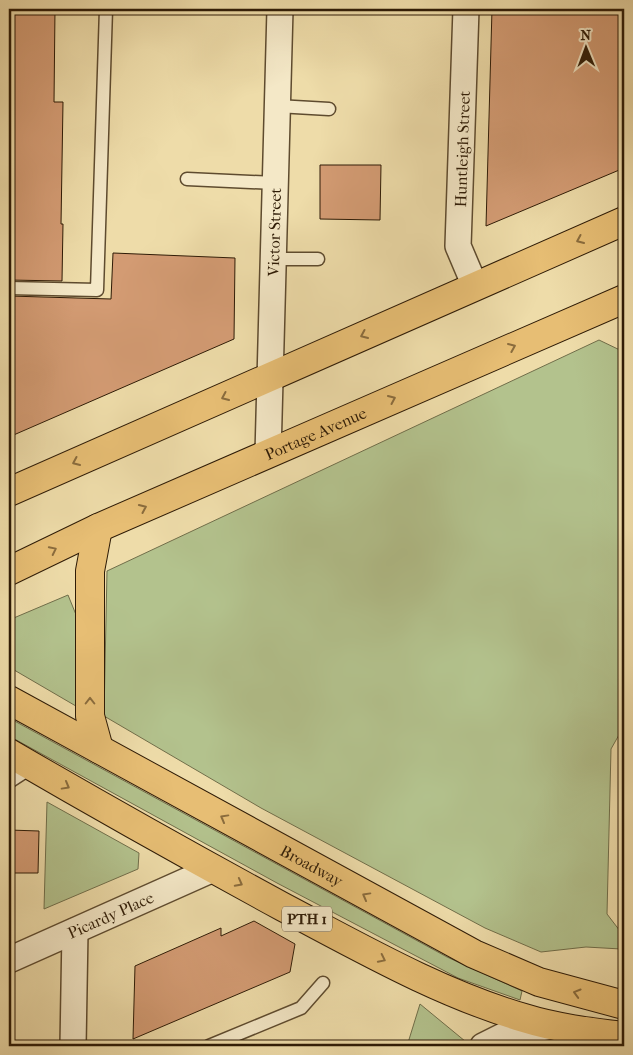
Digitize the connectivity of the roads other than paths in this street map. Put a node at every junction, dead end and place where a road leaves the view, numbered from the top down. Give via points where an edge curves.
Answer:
1 (106, 9) edge
2 (280, 9) edge
3 (466, 9) edge
4 (277, 106) junction
5 (329, 109) dead end
6 (187, 179) dead end
7 (275, 183) junction
8 (624, 221) edge
9 (273, 259) junction
10 (318, 259) dead end
11 (474, 286) junction
12 (9, 288) edge
13 (624, 299) edge
14 (270, 377) junction
15 (268, 454) junction
16 (9, 492) edge
17 (98, 528) junction
18 (9, 571) edge
19 (9, 700) edge
20 (99, 749) junction
21 (20, 760) edge
22 (9, 782) edge
23 (213, 869) junction
24 (75, 931) junction
25 (9, 960) edge
26 (323, 983) dead end
27 (624, 1006) edge
28 (554, 1026) junction
29 (624, 1036) edge
30 (73, 1046) edge
31 (209, 1046) edge
32 (483, 1046) edge

1 - 12 lane via 97,290
2 - 4 street, Victor Street
3 - 11 street, Huntleigh Street via 458,246
4 - 5 lane
4 - 7 street, Victor Street
6 - 7 lane
7 - 9 street, Victor Street
8 -> 11 main road
9 - 10 lane
9 - 14 street, Victor Street
11 -> 14 main road
15 -> 13 main road, Portage Avenue
14 - 15 street, Victor Street
14 -> 16 main road
17 -> 15 main road, Portage Avenue
18 -> 17 main road, Portage Avenue
20 -> 17 main road via 90,716 90,571
19 - 20 main road, Broadway
27 -> 20 main road, Broadway via 539,982 474,954
21 - 22 lane
21 -> 23 main road, PTH 1
23 - 24 street, Picardy Place
23 -> 28 main road, PTH 1 via 444,989
24 - 25 street, Picardy Place
24 - 30 street
26 - 31 lane via 301,1008
28 - 29 main road, PTH 1
28 - 32 street via 509,1033

